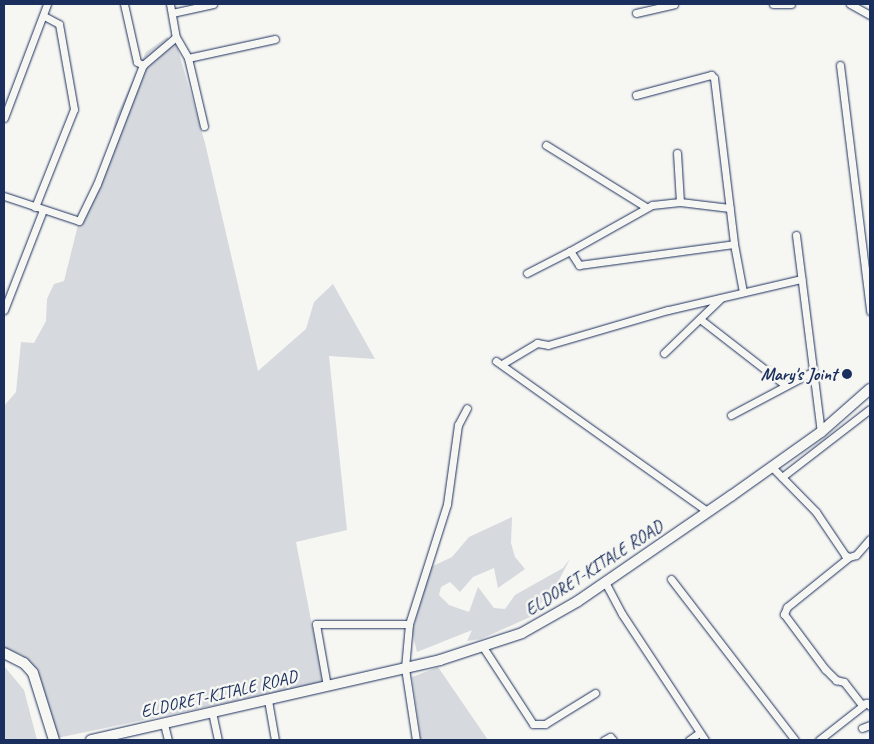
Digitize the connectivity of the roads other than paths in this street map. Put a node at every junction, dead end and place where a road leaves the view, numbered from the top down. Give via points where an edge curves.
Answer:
1 (47, 4) edge
2 (124, 4) edge
3 (170, 4) edge
4 (213, 4) edge
5 (674, 4) edge
6 (773, 4) edge
7 (791, 4) edge
8 (850, 4) edge
9 (172, 13) junction
10 (636, 13) dead end
11 (870, 15) edge
12 (44, 16) junction
13 (176, 37) junction
14 (275, 39) dead end
15 (188, 58) junction
16 (143, 65) junction
17 (840, 66) dead end
18 (636, 95) dead end
19 (4, 118) edge
20 (204, 126) dead end
21 (546, 146) dead end
22 (678, 153) dead end
23 (4, 196) edge
24 (680, 202) junction
25 (646, 207) junction
26 (39, 208) junction
27 (730, 208) junction
28 (796, 235) dead end
29 (734, 244) junction
30 (570, 251) junction
31 (527, 273) dead end
32 (801, 279) junction
33 (743, 292) junction
34 (722, 297) junction
35 (4, 310) edge
36 (870, 311) edge
37 (700, 319) junction
38 (664, 353) dead end
39 (812, 372) junction
40 (785, 385) junction
41 (870, 389) edge
42 (467, 408) dead end
43 (870, 409) edge
44 (731, 415) dead end
45 (821, 432) junction
46 (772, 467) junction
47 (782, 477) junction
48 (708, 511) junction
49 (870, 539) edge
50 (849, 558) junction
51 (671, 580) dead end
52 (605, 582) junction
53 (409, 624) junction
54 (483, 647) junction
55 (4, 653) edge
56 (405, 668) junction
57 (327, 686) junction
58 (595, 693) dead end
59 (268, 700) junction
60 (869, 703) edge
61 (212, 712) junction
62 (164, 724) junction
63 (870, 725) edge
64 (862, 728) dead end
65 (125, 732) junction
66 (699, 733) junction
67 (54, 740) edge
68 (91, 740) edge
69 (114, 740) edge
70 (168, 740) edge
71 (218, 740) edge
72 (275, 740) edge
73 (416, 740) edge
74 (604, 740) edge
75 (613, 740) edge
76 (689, 740) edge
77 (705, 740) edge
78 (795, 740) edge
79 (819, 740) edge

1 - 12 street
2 - 16 street via 137,62
3 - 9 street
4 - 9 street
5 - 10 street
6 - 7 street
8 - 11 street
9 - 13 street
12 - 19 street
12 - 26 street via 59,24 74,109
13 - 15 street
13 - 16 street
14 - 15 street
15 - 20 street
16 - 26 street via 97,184 79,220
17 - 36 street
18 - 27 street via 711,75 714,78
21 - 25 street
22 - 24 street
23 - 26 street
24 - 25 street
24 - 27 street
25 - 30 street
26 - 35 street
27 - 29 street
28 - 32 street
29 - 30 street via 579,265
29 - 33 street
30 - 31 street
32 - 33 street
32 - 39 street
33 - 34 street
34 - 37 street
34 - 48 street via 548,345 537,344 499,362
37 - 38 street
37 - 40 street
39 - 40 street
39 - 45 street
40 - 44 street
41 - 45 highway, ELDORET-KITALE ROAD
42 - 53 street via 458,425 446,504
43 - 47 street
45 - 46 highway, ELDORET-KITALE ROAD
46 - 47 street
46 - 48 highway, ELDORET-KITALE ROAD
47 - 50 street via 816,512 839,549
48 - 52 highway, ELDORET-KITALE ROAD
49 - 50 street
50 - 60 street via 787,607 784,614 825,669 836,680 844,682 861,704
51 - 78 street
52 - 54 highway, ELDORET-KITALE ROAD via 536,626
52 - 66 street
53 - 56 street
53 - 57 street via 316,624
54 - 56 highway, ELDORET-KITALE ROAD
54 - 58 street via 533,724 545,724
55 - 67 highway via 24,663 33,673
56 - 57 highway, ELDORET-KITALE ROAD
56 - 73 street
57 - 59 highway, ELDORET-KITALE ROAD
59 - 61 highway, ELDORET-KITALE ROAD
59 - 72 street
60 - 79 street
61 - 62 highway, ELDORET-KITALE ROAD
61 - 71 street
62 - 65 highway, ELDORET-KITALE ROAD
62 - 70 street
63 - 64 street
65 - 68 highway, ELDORET-KITALE ROAD
65 - 69 highway
66 - 76 street
66 - 77 street
74 - 75 street via 610,737

